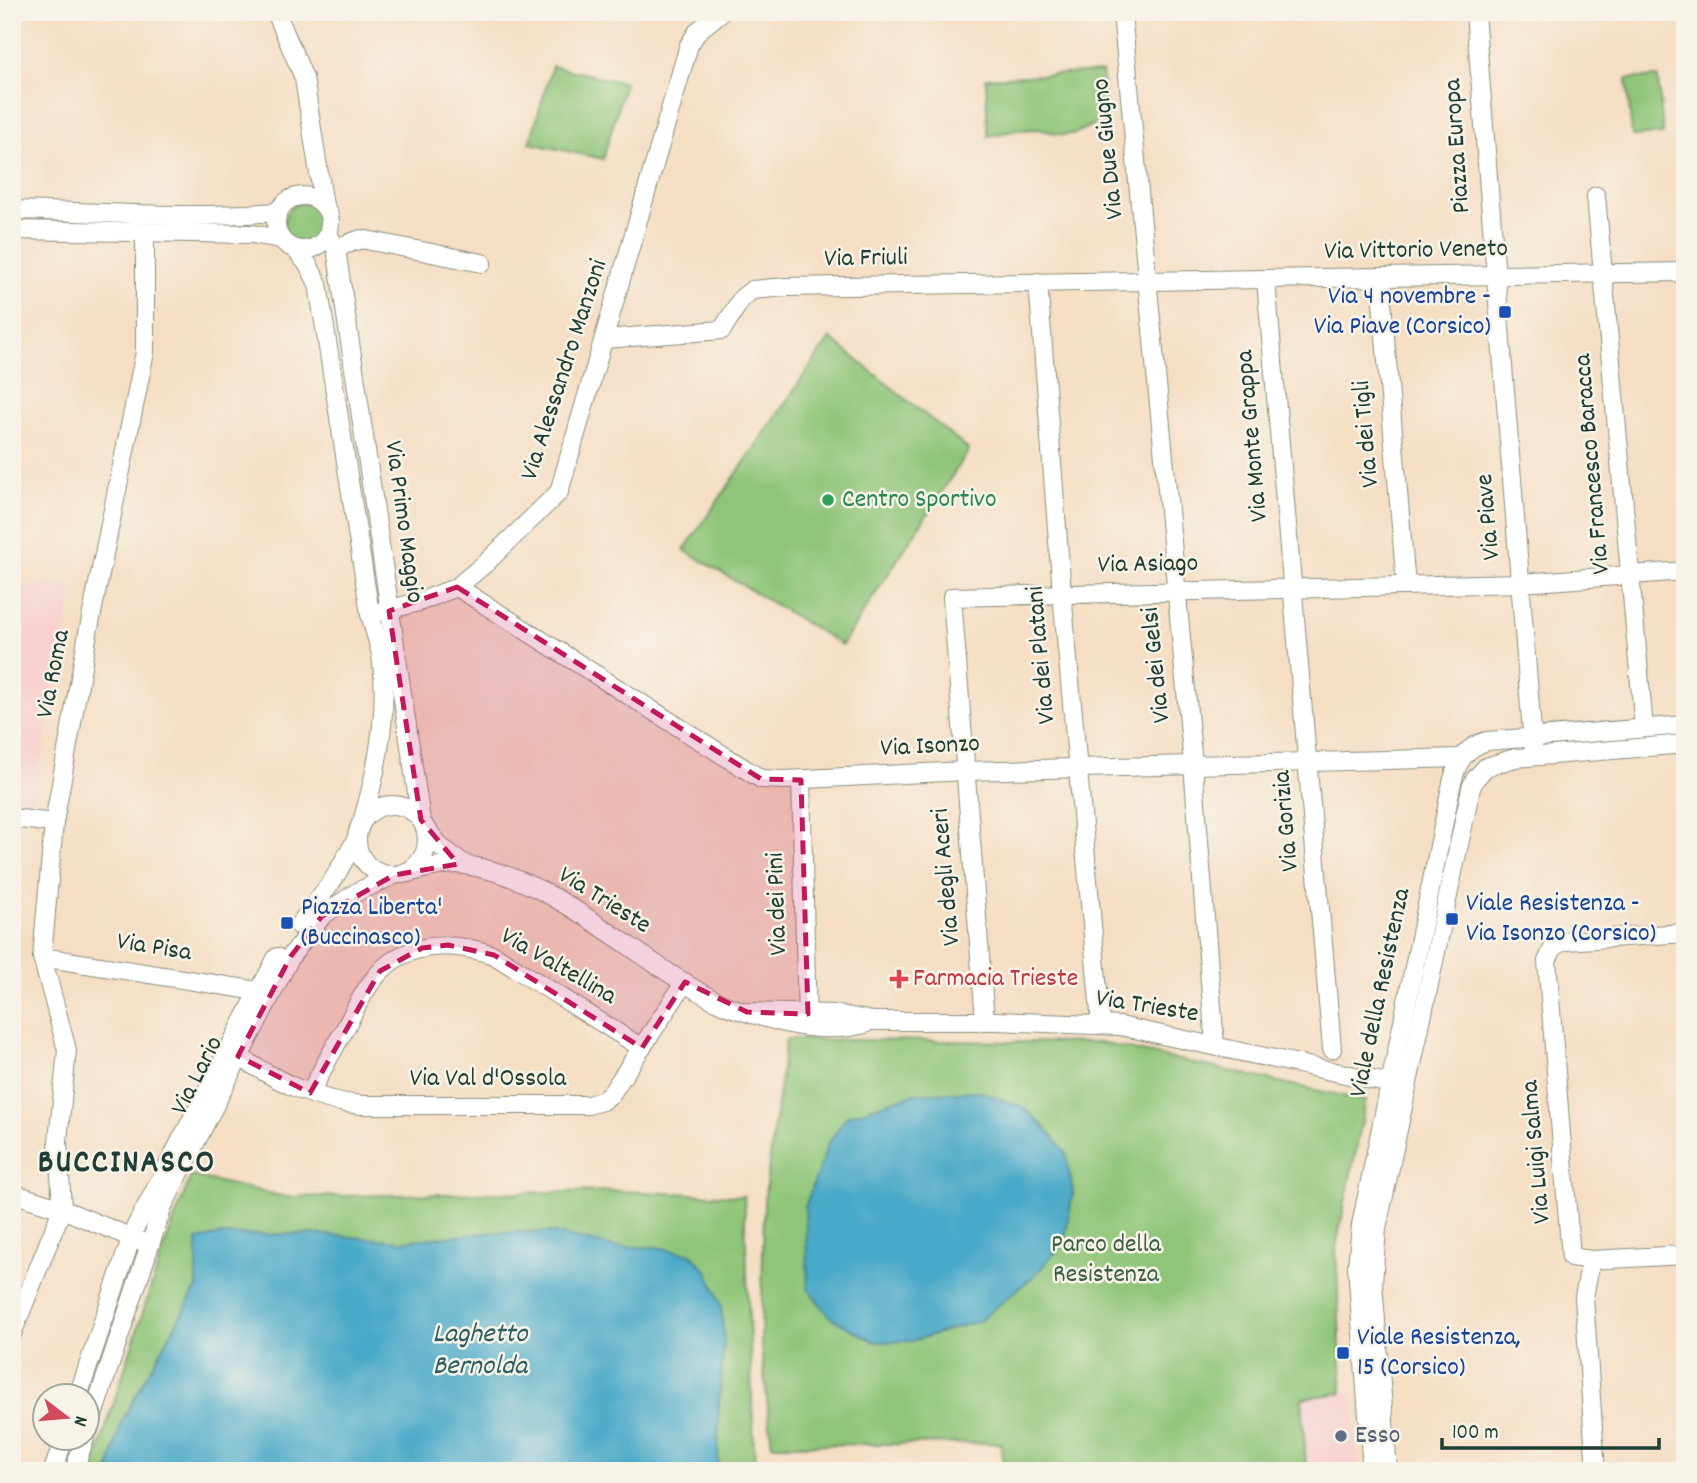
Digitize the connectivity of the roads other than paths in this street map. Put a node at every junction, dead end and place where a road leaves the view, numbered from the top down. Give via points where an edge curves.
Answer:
1 (276, 12) edge
2 (720, 12) edge
3 (1122, 12) edge
4 (1475, 12) edge
5 (317, 150) junction
6 (303, 195) junction
7 (1596, 195) dead end
8 (324, 206) junction
9 (12, 210) edge
10 (277, 212) junction
11 (12, 230) edge
12 (145, 232) junction
13 (332, 241) junction
14 (287, 244) junction
15 (482, 263) dead end
16 (1685, 272) edge
17 (1602, 274) junction
18 (1494, 275) junction
19 (1380, 278) junction
20 (1266, 280) junction
21 (1149, 281) junction
22 (1038, 282) junction
23 (605, 339) junction
24 (1685, 571) edge
25 (1629, 575) junction
26 (1521, 583) junction
27 (1406, 586) junction
28 (457, 587) junction
29 (1293, 588) junction
30 (1176, 590) junction
31 (1062, 593) junction
32 (389, 611) junction
33 (370, 614) junction
34 (1685, 725) edge
35 (1644, 728) junction
36 (1532, 736) junction
37 (1685, 744) edge
38 (1534, 755) junction
39 (1461, 758) junction
40 (1309, 762) junction
41 (1193, 765) junction
42 (1078, 768) junction
43 (965, 771) junction
44 (801, 779) junction
45 (12, 818) edge
46 (54, 823) junction
47 (423, 823) junction
48 (359, 830) junction
49 (466, 865) junction
50 (398, 874) junction
51 (1685, 933) edge
52 (42, 957) junction
53 (685, 982) junction
54 (258, 991) junction
55 (808, 1021) junction
56 (985, 1021) junction
57 (1101, 1024) junction
58 (1216, 1045) junction
59 (642, 1048) junction
60 (1332, 1049) dead end
61 (238, 1056) junction
62 (1390, 1083) junction
63 (1408, 1088) junction
64 (310, 1093) junction
65 (12, 1192) edge
66 (62, 1209) junction
67 (131, 1238) junction
68 (148, 1245) junction
69 (1685, 1255) edge
70 (1591, 1260) junction
71 (12, 1334) edge
72 (82, 1382) edge
73 (102, 1387) edge
74 (1378, 1451) junction
75 (59, 1452) edge
76 (80, 1452) edge
77 (53, 1471) edge
78 (74, 1471) edge
79 (1372, 1471) edge
80 (1388, 1471) edge
81 (1596, 1471) edge

1 - 5 street via 304,78
2 - 23 street, Via Alessandro Manzoni via 689,45
3 - 21 street, Via Due Giugno
4 - 18 street, Piazza Europa
5 - 6 street
5 - 8 street
6 - 8 street
6 - 10 street via 287,200
7 - 17 street, Via Francesco Baracca
8 - 13 street
9 - 10 street
10 - 14 street via 275,221
11 - 12 street
12 - 14 street via 252,234
12 - 46 street, Via Roma via 145,352
13 - 14 street via 302,251
13 - 15 street via 361,239
13 - 32 street, Via Primo Maggio
14 - 33 street, Via Primo Maggio via 309,266 318,284
16 - 17 street, Via Vittorio Veneto
17 - 18 street, Via Vittorio Veneto
17 - 25 street, Via Francesco Baracca
18 - 19 street, Via Vittorio Veneto
18 - 26 street, Via Piave
19 - 20 street, Via Vittorio Veneto
19 - 27 street, Via dei Tigli
20 - 21 street, Via Vittorio Veneto
20 - 29 street, Via Monte Grappa
21 - 22 street, Via Friuli
21 - 30 street, Via dei Gelsi
22 - 23 street, Via Friuli via 752,290 722,330
22 - 31 street, Via dei Platani
23 - 28 street, Via Alessandro Manzoni via 559,492
24 - 25 street, Via Asiago
25 - 26 street, Via Asiago
25 - 35 street, Via Francesco Baracca
26 - 27 street, Via Asiago
26 - 36 street, Via Piave
27 - 29 street, Via Asiago
28 - 32 street, Via Alessandro Manzoni
28 - 44 street, Via Isonzo via 761,779
29 - 30 street, Via Asiago
29 - 40 street, Via Gorizia
30 - 31 street, Via Asiago
30 - 41 street, Via dei Gelsi
31 - 42 street, Via dei Platani
31 - 43 street, Via Asiago via 952,597
32 - 33 street, Via Alessandro Manzoni
32 - 47 street, Via Primo Maggio
33 - 48 street, Via Primo Maggio via 381,657 383,705 377,761
34 - 35 street
35 - 36 street
36 - 38 street, Via Piave
36 - 39 street via 1480,743
37 - 38 street, Viale della Resistenza
38 - 63 street, Viale della Resistenza via 1493,763 1480,772 1471,788
39 - 40 street, Via Isonzo
39 - 62 street, Viale della Resistenza
40 - 41 street, Via Isonzo
40 - 60 street, Via Gorizia
41 - 42 street, Via Isonzo
41 - 58 street, Via dei Gelsi
42 - 43 street, Via Isonzo
42 - 57 street, Via dei Platani
43 - 44 street, Via Isonzo
43 - 56 street, Via degli Aceri
44 - 55 street, Via dei Pini
45 - 46 street
46 - 52 street, Via Roma
47 - 48 street via 413,811 391,805 369,813
47 - 49 street, Via Trieste via 437,844
47 - 50 street via 426,851 417,865
48 - 50 street via 360,855 370,868
48 - 54 street, Via Lario via 334,880 289,939
49 - 50 street, Via Trieste
49 - 53 street, Via Trieste via 513,878 546,894
50 - 61 street, Via Lario via 357,892 316,922 291,956
51 - 70 street, Via Luigi Salma via 1565,941 1554,946 1548,961 1571,1257
52 - 54 street, Via Pisa
52 - 66 street, Via Roma via 67,1050 58,1141
53 - 55 street, Via Trieste via 718,1002 775,1021
53 - 59 street, Via Val d'Ossola
54 - 67 street, Via Lario
55 - 56 street, Via Trieste via 842,1028 873,1021
56 - 57 street, Via Trieste
57 - 58 street, Via Trieste
58 - 62 street, Via Trieste
59 - 64 street, Via Val d'Ossola via 611,1094 588,1105 362,1105 337,1103
59 - 64 street, Via Valtellina via 494,956 470,947 435,946 397,958 380,971
61 - 64 street, Via Val d'Ossola
61 - 68 street, Via Lario via 178,1173
62 - 63 street, Via Trieste
62 - 74 street, Viale della Resistenza via 1357,1266
63 - 74 street, Viale della Resistenza via 1374,1254
65 - 66 street
66 - 67 street
66 - 71 street
67 - 68 street
67 - 72 street, Via Lario
68 - 73 street, Via Lario
69 - 70 street
70 - 81 street via 1584,1297
74 - 79 street, Viale della Resistenza
74 - 80 street, Viale della Resistenza
75 - 77 street
76 - 78 street

